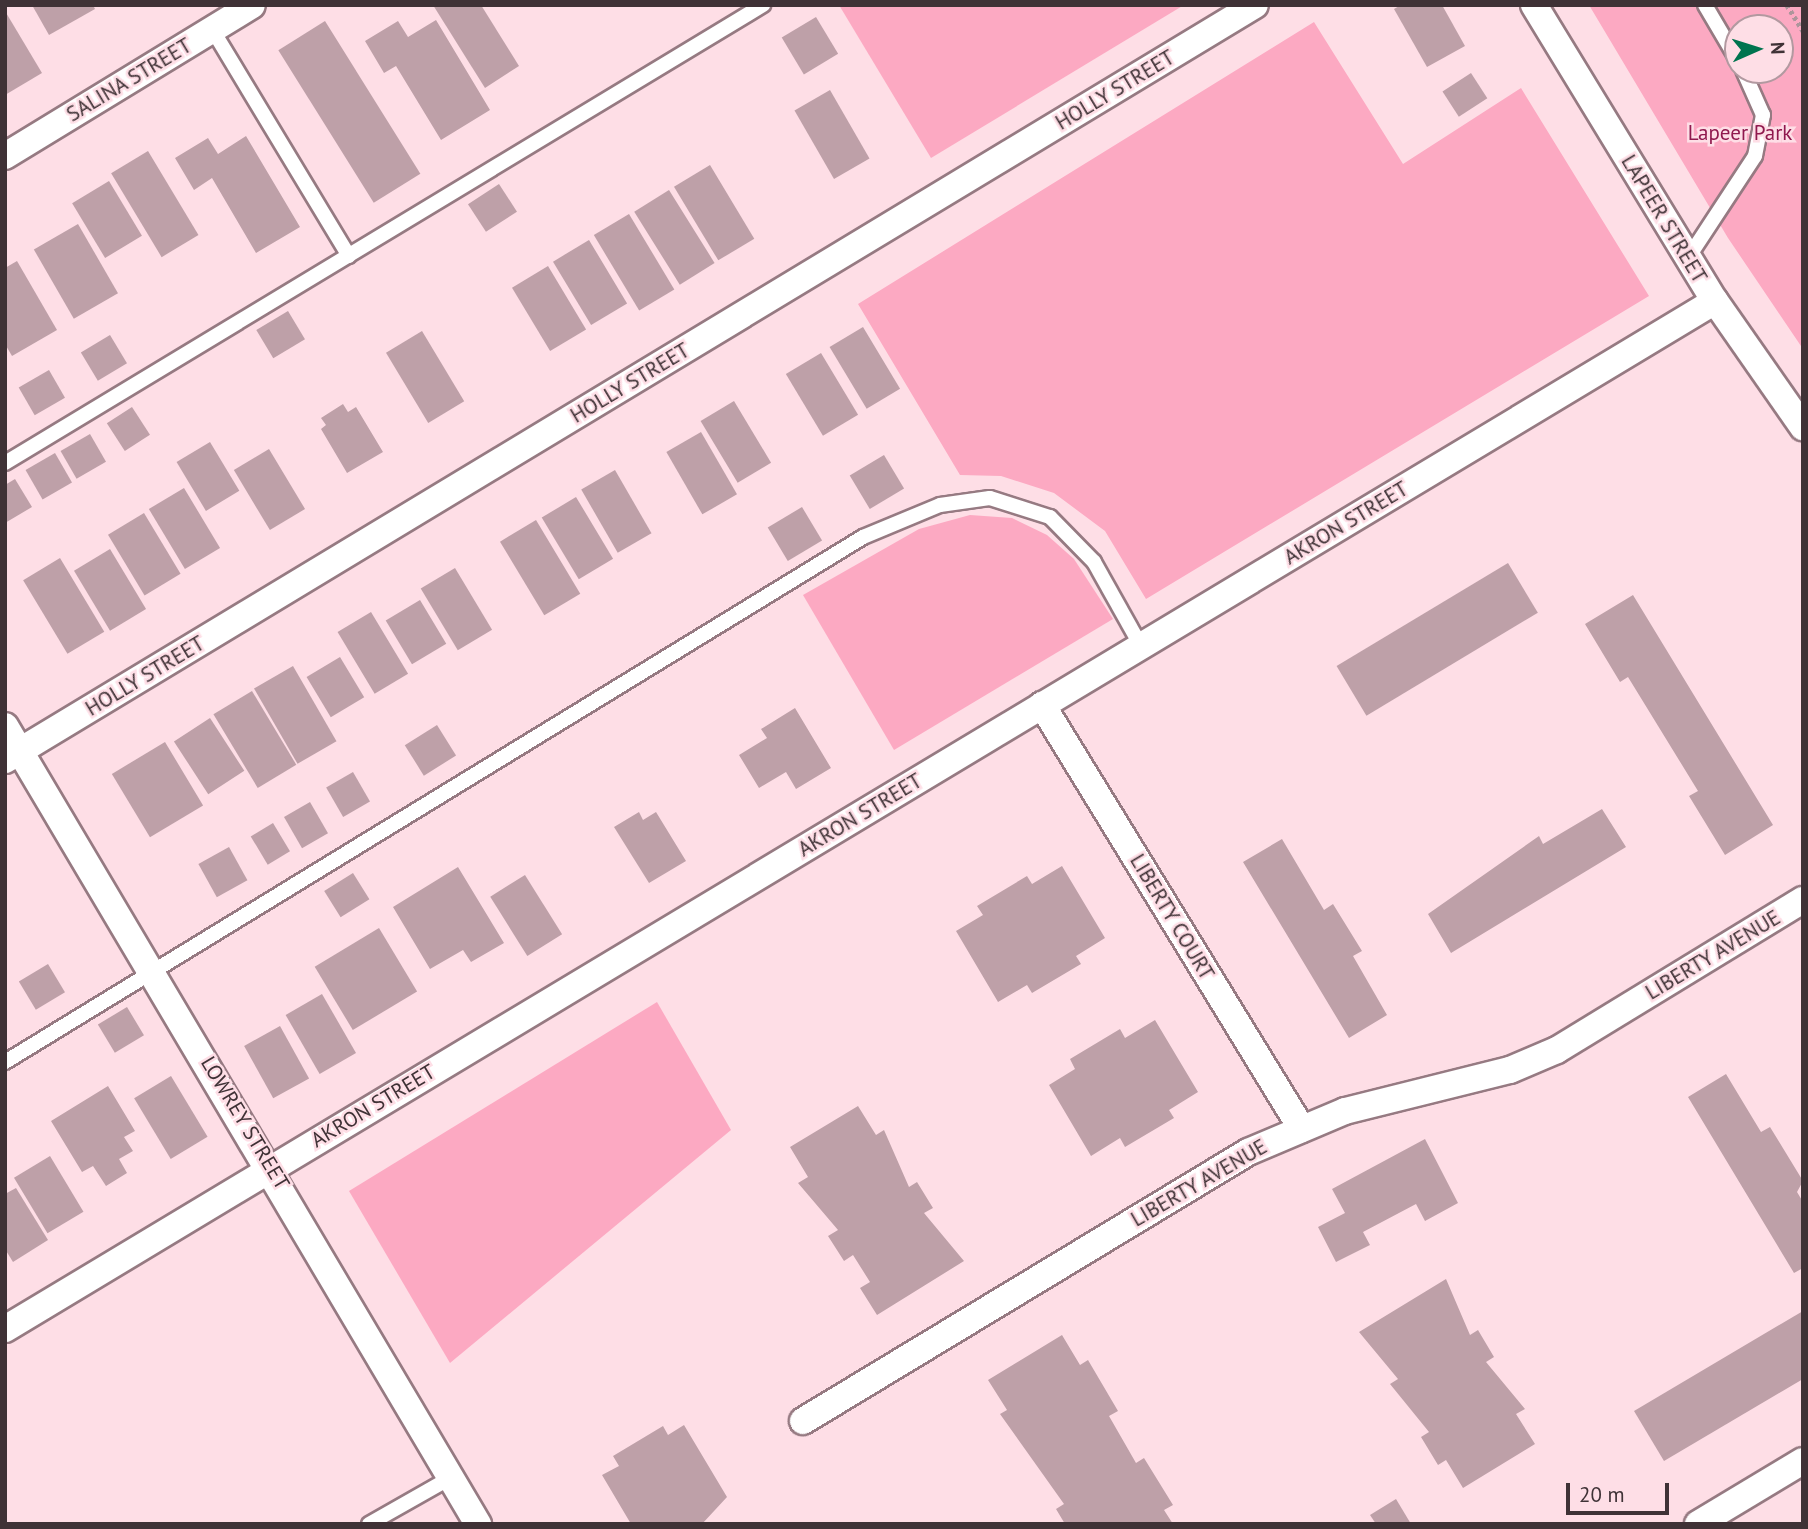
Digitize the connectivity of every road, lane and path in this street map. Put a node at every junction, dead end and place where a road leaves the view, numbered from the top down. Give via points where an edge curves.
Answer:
1 (252, 5) edge
2 (763, 5) edge
3 (1255, 5) edge
4 (1534, 5) edge
5 (1705, 5) edge
6 (1787, 5) edge
7 (212, 29) junction
8 (1803, 32) edge
9 (1724, 37) edge
10 (1749, 84) edge
11 (5, 156) edge
12 (349, 256) junction
13 (1688, 258) junction
14 (1715, 301) junction
15 (1803, 426) edge
16 (5, 463) edge
17 (1142, 646) junction
18 (1042, 705) junction
19 (5, 726) edge
20 (13, 756) edge
21 (1803, 900) edge
22 (155, 974) junction
23 (5, 1062) edge
24 (1302, 1129) junction
25 (272, 1167) junction
26 (5, 1329) edge
27 (803, 1421) dead end
28 (1803, 1461) edge
29 (450, 1478) junction
30 (369, 1524) edge
31 (478, 1524) edge
32 (1698, 1524) edge

1 - 7 street, SALINA STREET
2 - 12 lane
3 - 20 street, HOLLY STREET
4 - 13 street, LAPEER STREET
5 - 9 lane
6 - 8 path
7 - 11 street, SALINA STREET
7 - 12 lane
10 - 13 lane via 1763,115 1755,156
12 - 16 lane
13 - 14 street, LAPEER STREET
14 - 15 street, LAPEER STREET
14 - 17 street, AKRON STREET
17 - 18 street, AKRON STREET
17 - 22 lane via 1094,562 1051,517 989,498 940,505 863,537
18 - 24 street, LIBERTY COURT
18 - 25 street, AKRON STREET
19 - 20 street, LOWREY STREET
20 - 22 street, LOWREY STREET
21 - 24 street, LIBERTY AVENUE via 1557,1050 1510,1070 1345,1111
22 - 23 lane
22 - 25 street, LOWREY STREET
24 - 27 street, LIBERTY AVENUE via 1248,1152
25 - 26 street, AKRON STREET
25 - 29 street, LOWREY STREET
28 - 32 street
29 - 30 lane
29 - 31 street, LOWREY STREET

